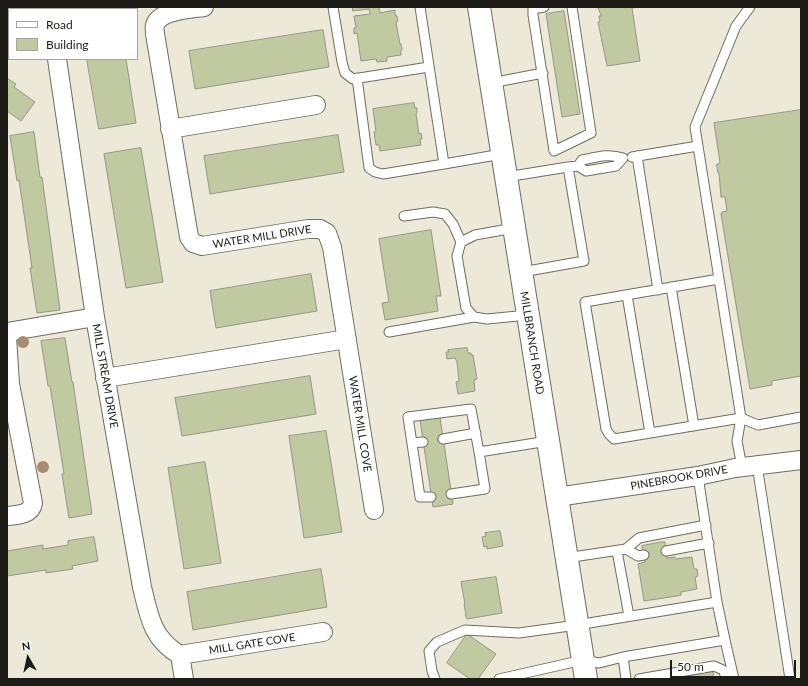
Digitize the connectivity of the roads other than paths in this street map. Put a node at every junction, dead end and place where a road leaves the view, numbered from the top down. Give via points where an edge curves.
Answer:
1 (204, 7) edge
2 (333, 7) edge
3 (420, 7) edge
4 (479, 7) edge
5 (544, 7) edge
6 (572, 7) edge
7 (750, 7) edge
8 (57, 60) edge
9 (429, 67) junction
10 (543, 73) junction
11 (357, 78) junction
12 (491, 83) junction
13 (316, 105) dead end
14 (170, 129) junction
15 (698, 146) junction
16 (502, 154) junction
17 (637, 156) junction
18 (444, 164) junction
19 (573, 166) junction
20 (506, 177) junction
21 (404, 216) dead end
22 (514, 228) junction
23 (461, 242) junction
24 (521, 272) junction
25 (719, 279) junction
26 (671, 287) junction
27 (658, 290) junction
28 (627, 295) junction
29 (528, 316) junction
30 (95, 317) junction
31 (474, 317) junction
32 (7, 332) edge
33 (389, 332) dead end
34 (7, 337) edge
35 (347, 339) junction
36 (105, 378) junction
37 (8, 390) edge
38 (801, 417) edge
39 (741, 418) junction
40 (694, 426) junction
41 (476, 433) junction
42 (650, 433) junction
43 (443, 439) dead end
44 (548, 441) junction
45 (423, 442) dead end
46 (412, 444) junction
47 (479, 452) junction
48 (801, 460) edge
49 (750, 466) junction
50 (698, 476) junction
51 (451, 494) dead end
52 (431, 497) dead end
53 (557, 497) junction
54 (374, 510) dead end
55 (7, 516) edge
56 (706, 526) junction
57 (709, 543) junction
58 (621, 550) junction
59 (666, 551) dead end
60 (644, 555) dead end
61 (566, 558) junction
62 (717, 602) junction
63 (630, 616) junction
64 (577, 625) junction
65 (323, 632) dead end
66 (725, 640) junction
67 (180, 655) junction
68 (623, 657) junction
69 (714, 666) junction
70 (584, 670) edge
71 (184, 679) edge
72 (435, 679) edge
73 (499, 679) edge
74 (626, 679) edge
75 (639, 679) edge
76 (720, 679) edge
77 (727, 679) edge
78 (734, 679) edge
79 (790, 679) edge

1 - 14 street, WATER MILL DRIVE via 166,14 155,24
2 - 11 lane via 345,72 353,79
3 - 9 lane
4 - 12 main road, MILLBRANCH ROAD
5 - 10 lane via 533,9
6 - 10 lane via 591,133 554,151
7 - 15 lane via 736,26 694,128
8 - 30 street, MILL STREAM DRIVE
9 - 11 lane
9 - 18 lane
10 - 12 lane
11 - 18 lane via 369,168 383,174
12 - 16 main road, MILLBRANCH ROAD
13 - 14 street
14 - 35 street, WATER MILL DRIVE via 191,240 197,245 207,246 308,229 323,230 327,233 332,247
15 - 17 lane
15 - 25 lane
16 - 18 lane
16 - 20 main road, MILLBRANCH ROAD
17 - 19 lane via 623,158 616,166 586,171
17 - 27 lane
19 - 20 lane
19 - 24 lane via 584,261
20 - 22 main road, MILLBRANCH ROAD
21 - 23 lane via 433,212 445,214
22 - 23 lane via 475,235
22 - 24 main road, MILLBRANCH ROAD
23 - 31 lane via 457,256 466,308
24 - 29 main road, MILLBRANCH ROAD
25 - 26 lane
25 - 39 lane
26 - 27 lane
26 - 40 lane
27 - 28 lane
28 - 42 lane
28 - 42 lane via 585,302 606,428 614,438
29 - 31 lane via 487,319
29 - 44 main road, MILLBRANCH ROAD
30 - 32 street
30 - 36 street, MILL STREAM DRIVE
31 - 33 lane
34 - 37 street
35 - 36 street
35 - 54 street, WATER MILL COVE
36 - 67 street, MILL STREAM DRIVE via 146,605 162,642
37 - 55 street via 33,503 27,512
38 - 39 lane via 758,425
39 - 40 lane
39 - 49 lane via 738,441
40 - 42 lane
41 - 43 lane
41 - 46 lane via 471,409 408,417
41 - 47 lane
44 - 47 lane
44 - 53 main road, MILLBRANCH ROAD
45 - 46 lane
46 - 52 lane via 420,498
47 - 51 lane via 485,490
48 - 49 street, PINEBROOK DRIVE
49 - 50 street, PINEBROOK DRIVE
49 - 79 lane
50 - 53 street, PINEBROOK DRIVE
50 - 56 lane
53 - 61 main road, MILLBRANCH ROAD
56 - 57 lane
56 - 58 lane via 638,538
57 - 59 lane
57 - 62 lane
58 - 60 lane via 638,556
58 - 61 lane
58 - 63 lane
61 - 64 main road, MILLBRANCH ROAD
62 - 63 lane
62 - 66 lane
63 - 64 lane
64 - 70 main road, MILLBRANCH ROAD
64 - 72 lane via 519,633 465,630 437,642 430,651
65 - 67 street, MILL GATE COVE
66 - 68 lane
66 - 78 lane
67 - 71 street
68 - 70 lane
68 - 74 lane
69 - 75 lane
69 - 76 lane
69 - 77 lane via 723,670
70 - 73 lane

